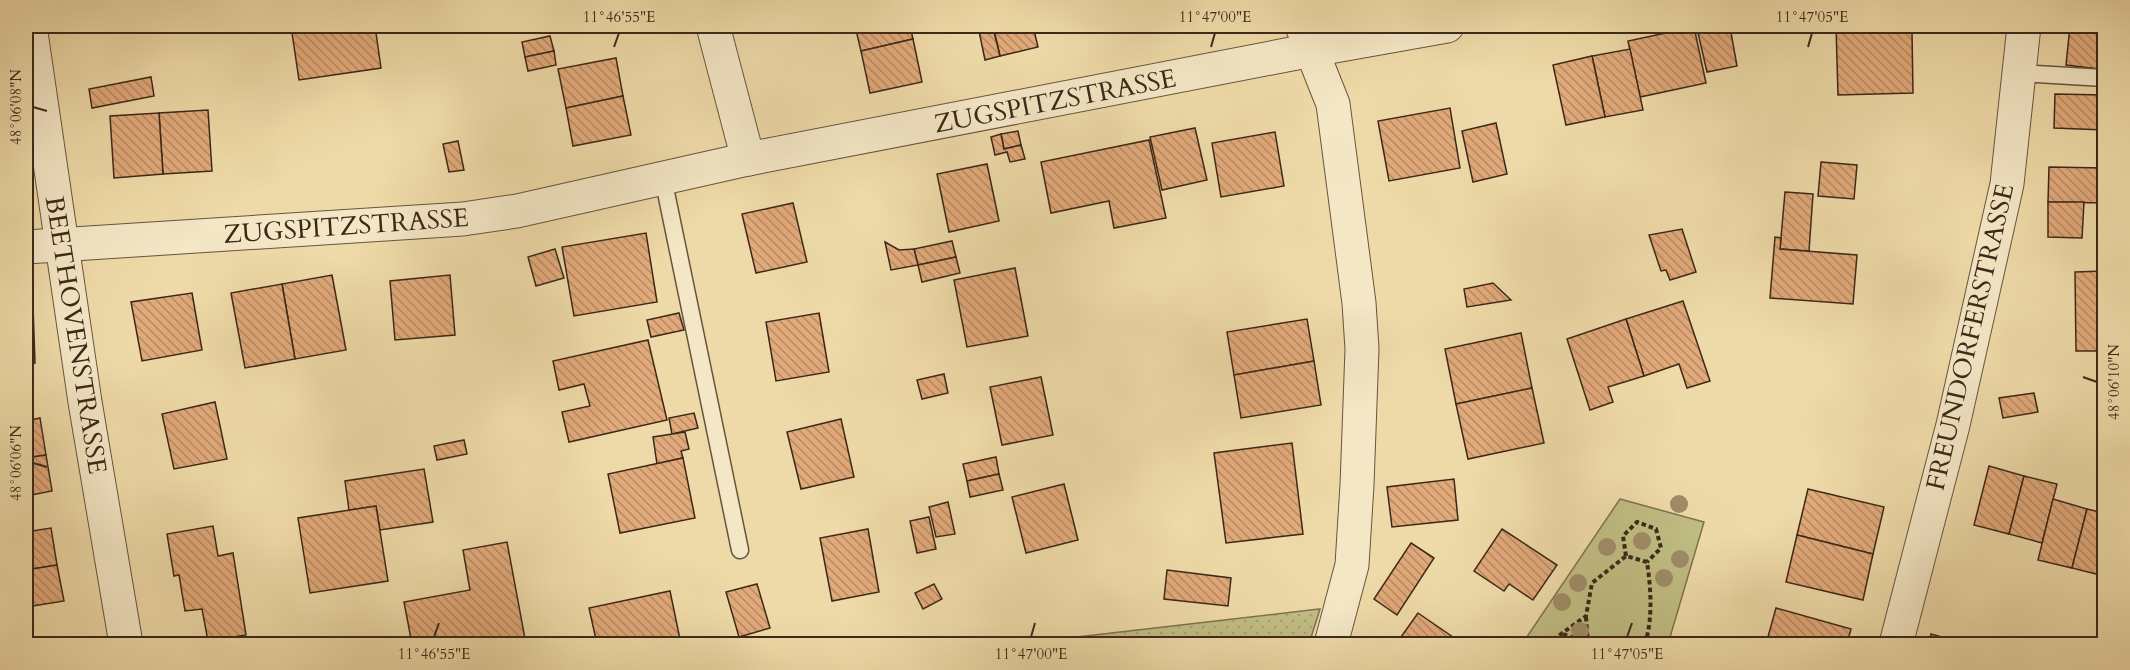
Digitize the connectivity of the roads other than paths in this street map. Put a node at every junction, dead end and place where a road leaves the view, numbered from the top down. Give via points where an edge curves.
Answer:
1 (30, 26) edge
2 (713, 26) edge
3 (1447, 26) edge
4 (2024, 26) edge
5 (1307, 38) edge
6 (2019, 73) junction
7 (2104, 78) edge
8 (748, 159) junction
9 (663, 178) junction
10 (62, 244) junction
11 (26, 248) edge
12 (740, 550) dead end
13 (126, 645) edge
14 (1331, 645) edge
15 (1896, 645) edge

1 - 10 street, BEETHOVENSTRASSE
2 - 8 street
3 - 5 street, ZUGSPITZSTRASSE
4 - 6 street, FREUNDORFERSTRASSE
5 - 8 street, ZUGSPITZSTRASSE
5 - 14 street via 1333,104 1362,349 1352,565
6 - 7 lane
6 - 15 street, FREUNDORFERSTRASSE via 2007,184 1953,425
8 - 9 street, ZUGSPITZSTRASSE
9 - 10 street, ZUGSPITZSTRASSE via 518,211 463,219
9 - 12 lane
10 - 11 street, ZUGSPITZSTRASSE
10 - 13 street, BEETHOVENSTRASSE

